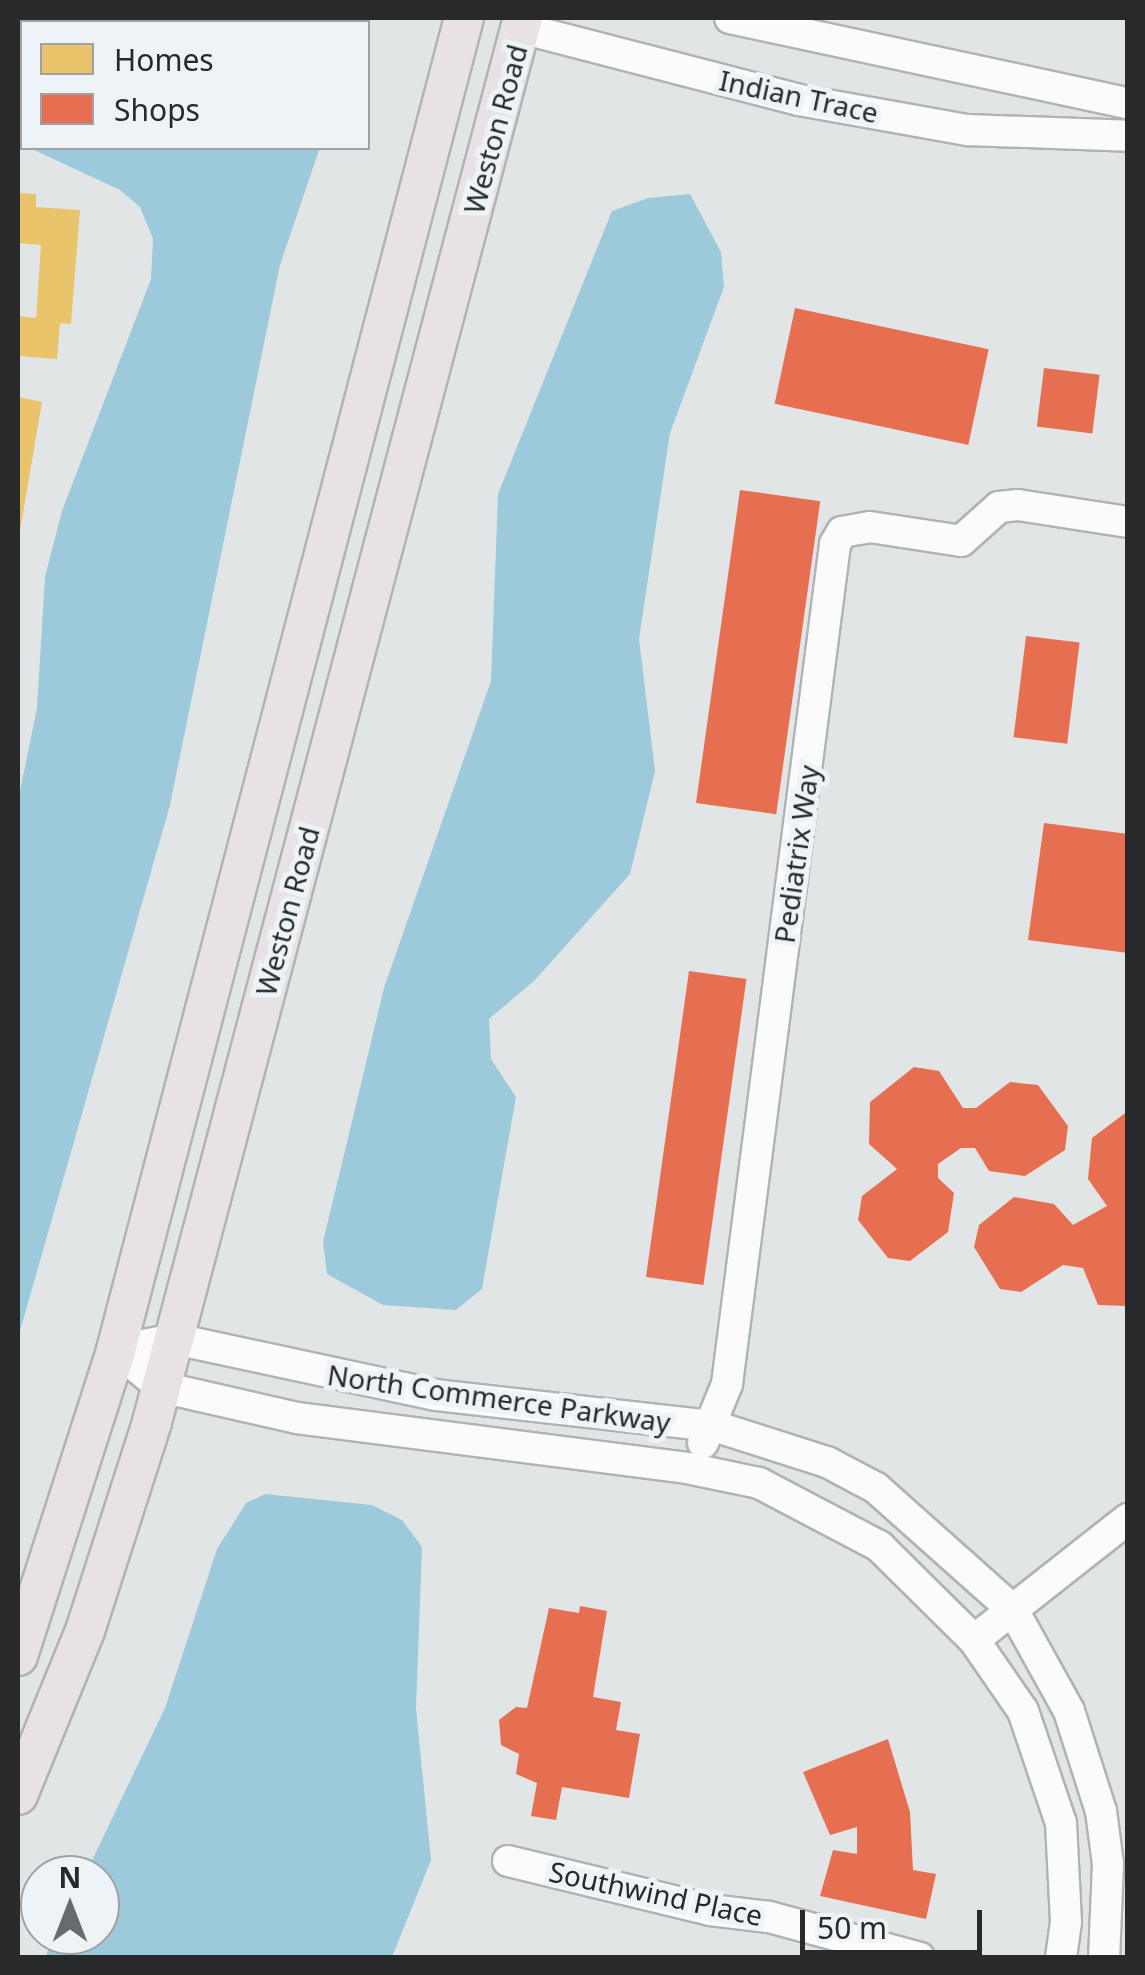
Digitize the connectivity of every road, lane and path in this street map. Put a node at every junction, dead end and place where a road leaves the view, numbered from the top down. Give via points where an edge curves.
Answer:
1 (464, 18) edge
2 (476, 18) edge
3 (730, 18) edge
4 (522, 23) edge
5 (1128, 104) edge
6 (1128, 136) edge
7 (1128, 522) edge
8 (175, 1339) junction
9 (116, 1350) junction
10 (161, 1387) junction
11 (714, 1426) junction
12 (687, 1468) junction
13 (1128, 1518) edge
14 (1013, 1610) junction
15 (974, 1640) junction
16 (18, 1656) edge
17 (18, 1795) edge
18 (508, 1861) dead end
19 (920, 1958) edge
20 (1061, 1958) edge
21 (1104, 1958) edge

1 - 9 main road, Weston Road
2 - 4 main road, Indian Trace
3 - 5 street
4 - 6 street, Indian Trace via 818,104 968,130
4 - 8 main road, Weston Road
7 - 11 street, Pediatrix Way via 1018,505 998,507 961,541 870,527 842,532 835,544 804,823 727,1384
8 - 9 street, North Commerce Parkway
8 - 10 main road, Weston Road
8 - 11 street, North Commerce Parkway via 436,1395
9 - 10 street, North Commerce Parkway
9 - 16 main road, Weston Road
10 - 12 street, North Commerce Parkway via 392,1434
10 - 17 main road, Weston Road via 110,1562
11 - 12 street, Pediatrix Way
11 - 14 street, North Commerce Parkway via 827,1462 876,1488
12 - 15 street, North Commerce Parkway via 759,1483 879,1546
13 - 14 street
14 - 15 street
14 - 21 street, North Commerce Parkway via 1092,1766 1108,1864
15 - 20 street, North Commerce Parkway via 1023,1711 1061,1823
18 - 19 street, Southwind Place via 710,1910 769,1917

